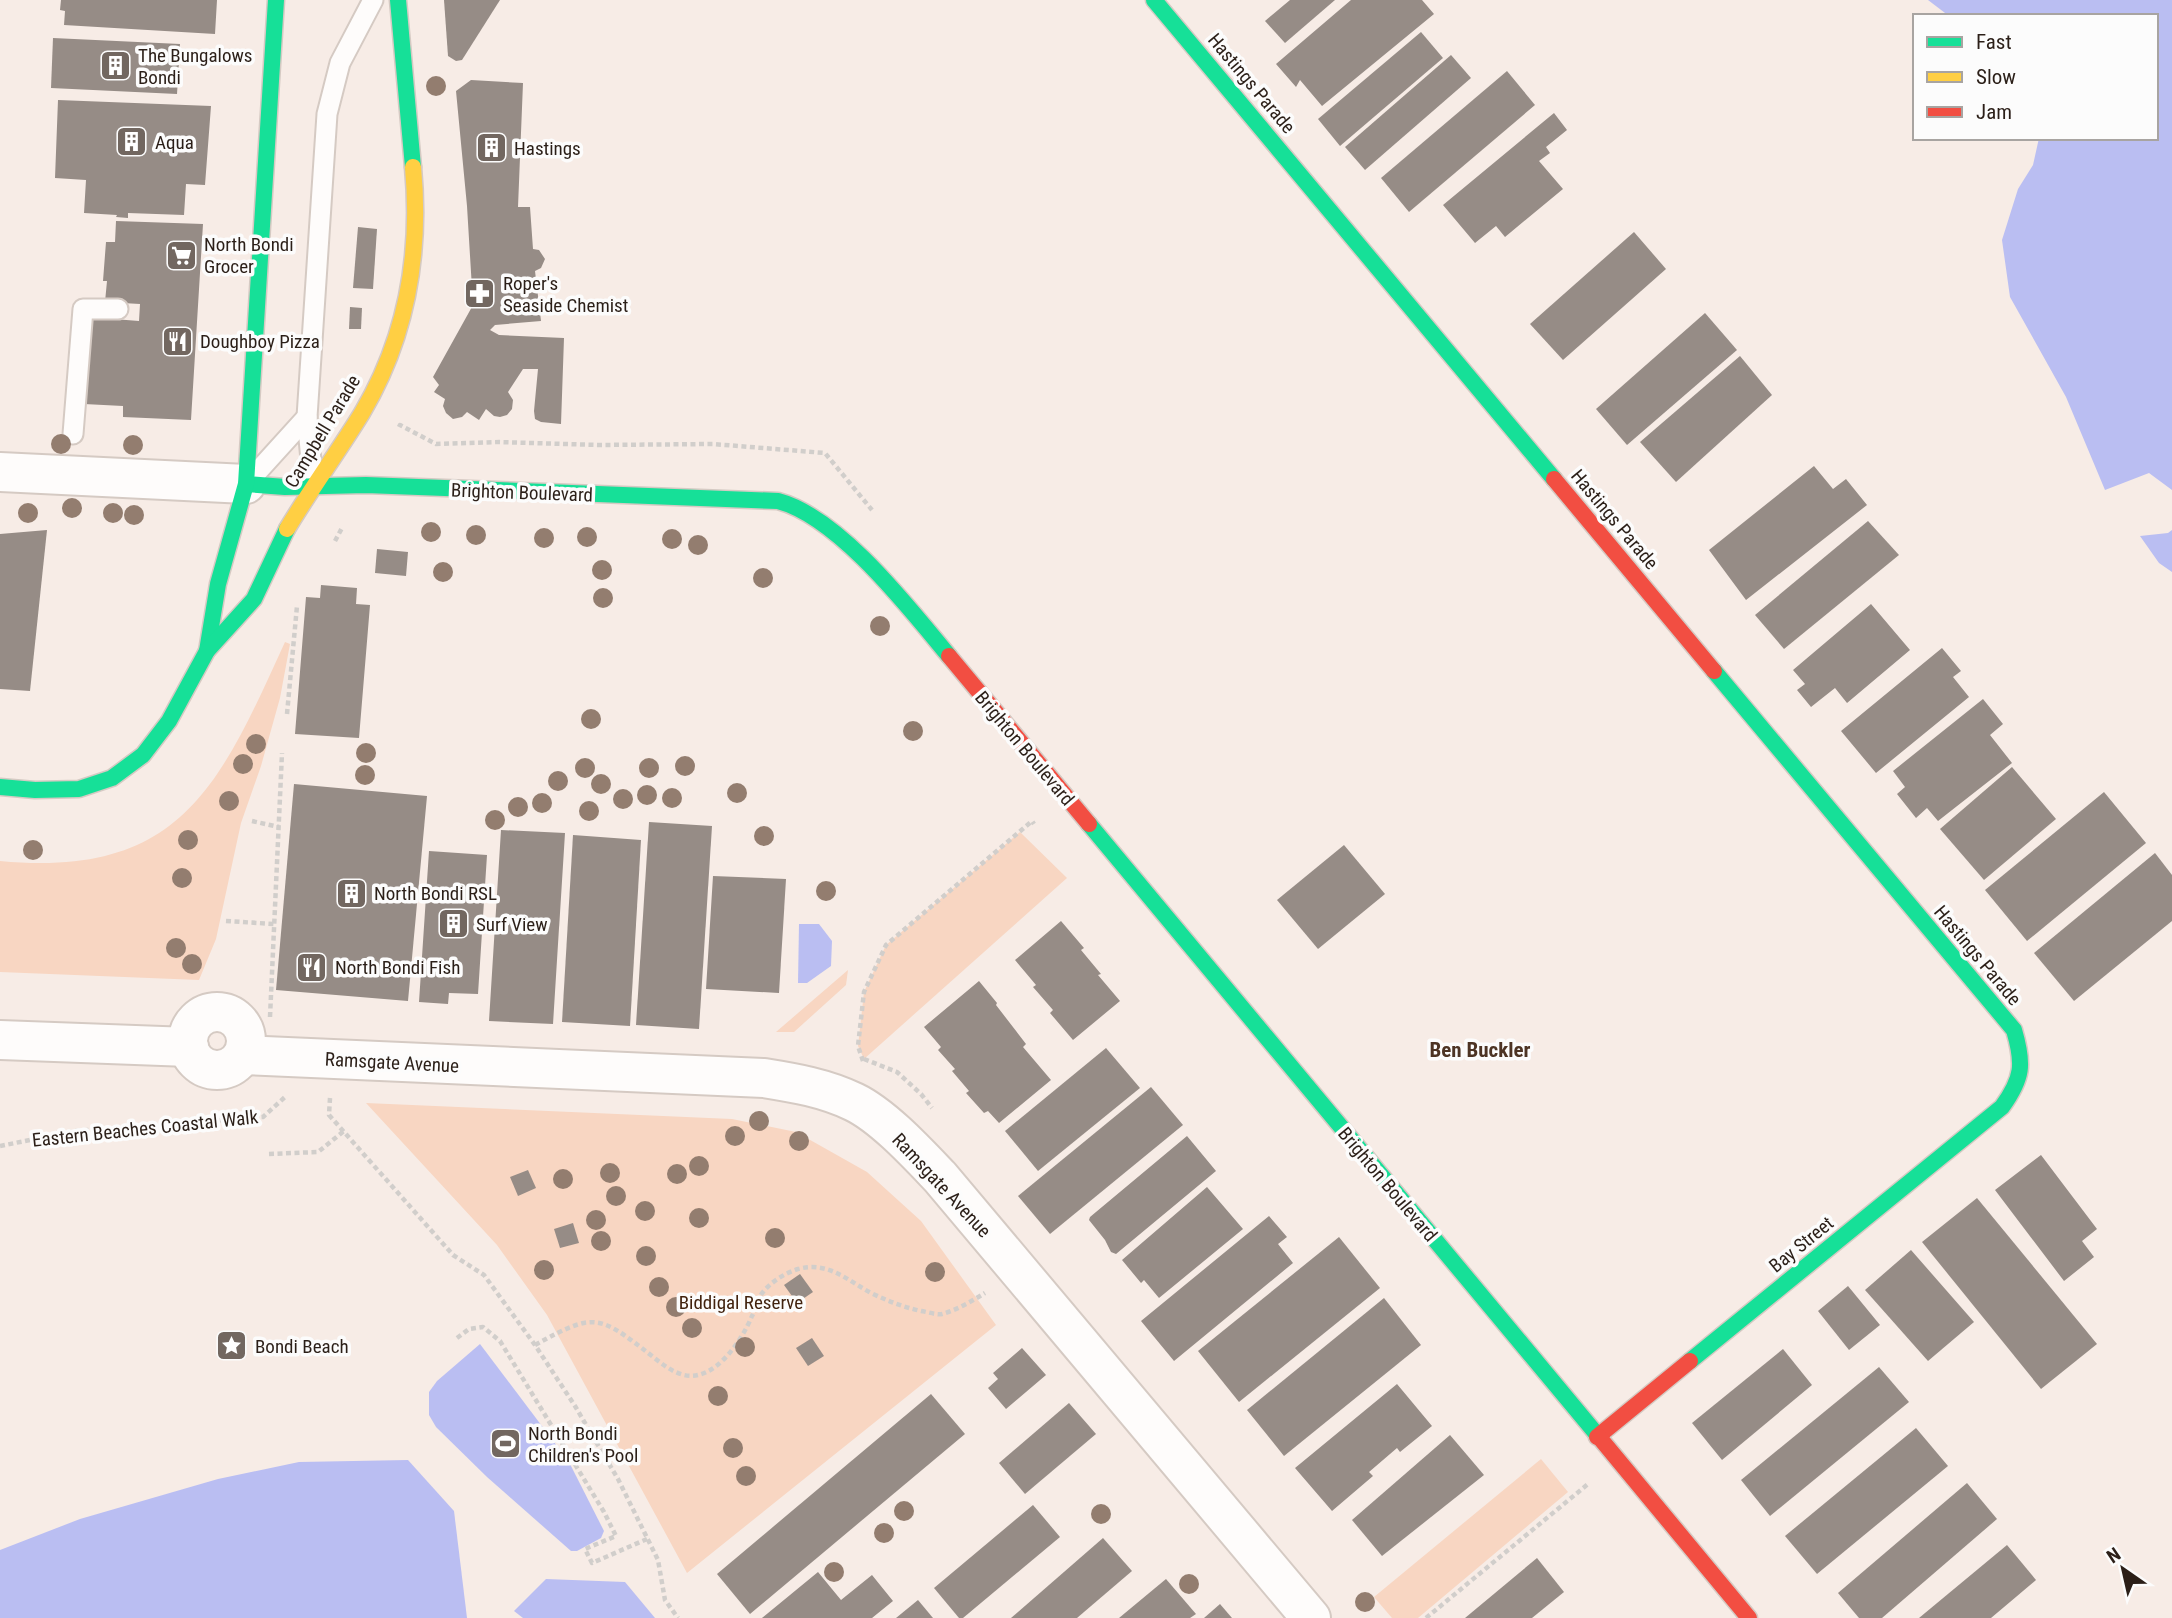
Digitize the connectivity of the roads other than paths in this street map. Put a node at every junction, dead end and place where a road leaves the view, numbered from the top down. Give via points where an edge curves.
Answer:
1 (276, 0) edge
2 (373, 0) edge
3 (398, 0) edge
4 (1154, 0) edge
5 (118, 309) dead end
6 (307, 417) junction
7 (73, 434) dead end
8 (0, 472) edge
9 (246, 484) junction
10 (313, 486) junction
11 (206, 651) junction
12 (0, 787) edge
13 (0, 1040) edge
14 (2022, 1075) joint
15 (1597, 1437) junction
16 (1311, 1618) edge
17 (1749, 1618) edge

1 - 9 street, Campbell Parade
2 - 6 lane via 340,63 327,114
3 - 10 street, Campbell Parade via 417,211 413,269 401,323 382,371 363,411
4 - 14 street, Hastings Parade via 2014,1030 2022,1055
5 - 7 lane via 83,309
6 - 9 lane
6 - 10 lane
8 - 9 street, Brighton Boulevard
9 - 10 street, Brighton Boulevard
9 - 11 street, Campbell Parade via 218,584
10 - 11 street, Campbell Parade via 254,599
10 - 15 street, Brighton Boulevard via 768,499 808,514 902,600
11 - 12 street, Campbell Parade via 169,721 126,769 79,789
13 - 16 street, Ramsgate Avenue via 189,1047 195,1023 208,1013 225,1013 234,1016 244,1030 243,1055 764,1078 806,1085 855,1102 900,1136 940,1177
14 - 15 street, Bay Street via 2002,1107
15 - 17 street, Brighton Boulevard

